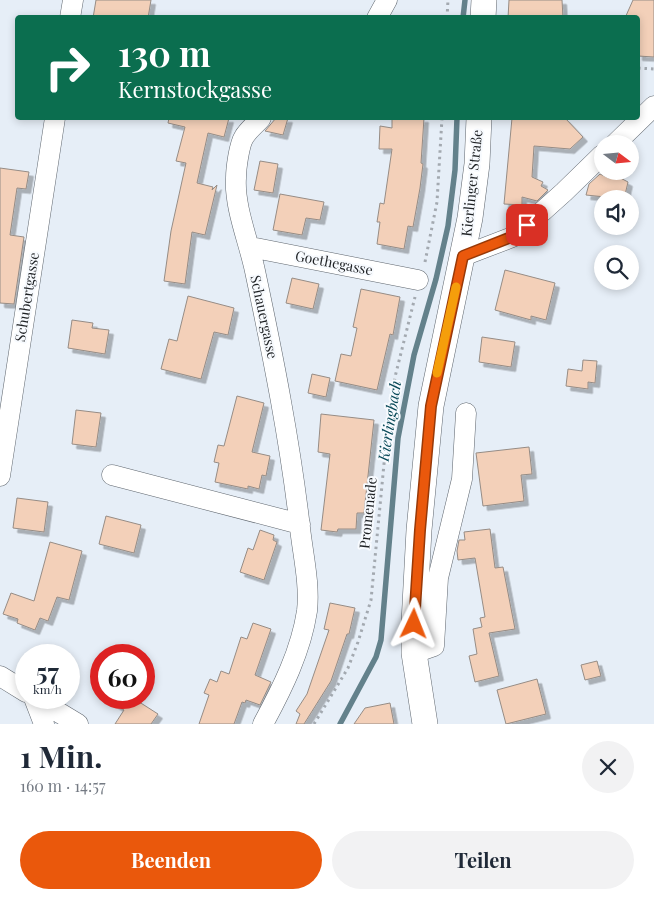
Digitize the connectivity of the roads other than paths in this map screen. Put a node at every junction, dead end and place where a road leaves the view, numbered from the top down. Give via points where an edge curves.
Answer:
1 (73, 0) edge
2 (387, 0) edge
3 (484, 0) edge
4 (70, 15) edge
5 (379, 15) edge
6 (484, 15) edge
7 (654, 106) edge
8 (55, 120) edge
9 (259, 120) edge
10 (479, 120) edge
11 (640, 120) edge
12 (640, 120) edge
13 (624, 135) edge
14 (594, 164) edge
15 (250, 247) junction
16 (463, 256) junction
17 (418, 280) road end
18 (466, 413) dead end
19 (112, 475) dead end
20 (0, 476) edge
21 (300, 524) junction
22 (414, 652) junction
23 (0, 676) edge
24 (15, 685) edge
25 (38, 709) edge
26 (53, 709) edge
27 (44, 724) edge
28 (78, 724) edge
29 (264, 724) edge
30 (425, 724) edge

1 - 4 street
2 - 5 street
3 - 6 main road
7 - 11 street
8 - 20 street, Schubertgasse
9 - 15 street, Schauergasse via 243,137 236,178
10 - 16 main road, Kierlinger Straße via 476,173
12 - 13 street
14 - 16 street via 514,236
15 - 17 street, Goethegasse
15 - 21 street, Schauergasse via 278,381
16 - 22 main road, Kierlinger Straße via 431,406 414,603
18 - 22 street via 462,479 438,578 434,646
19 - 21 street
21 - 29 street, Schauergasse via 307,610 292,664
22 - 30 main road, Kierlinger Straße
23 - 24 street
25 - 27 street
26 - 28 street

